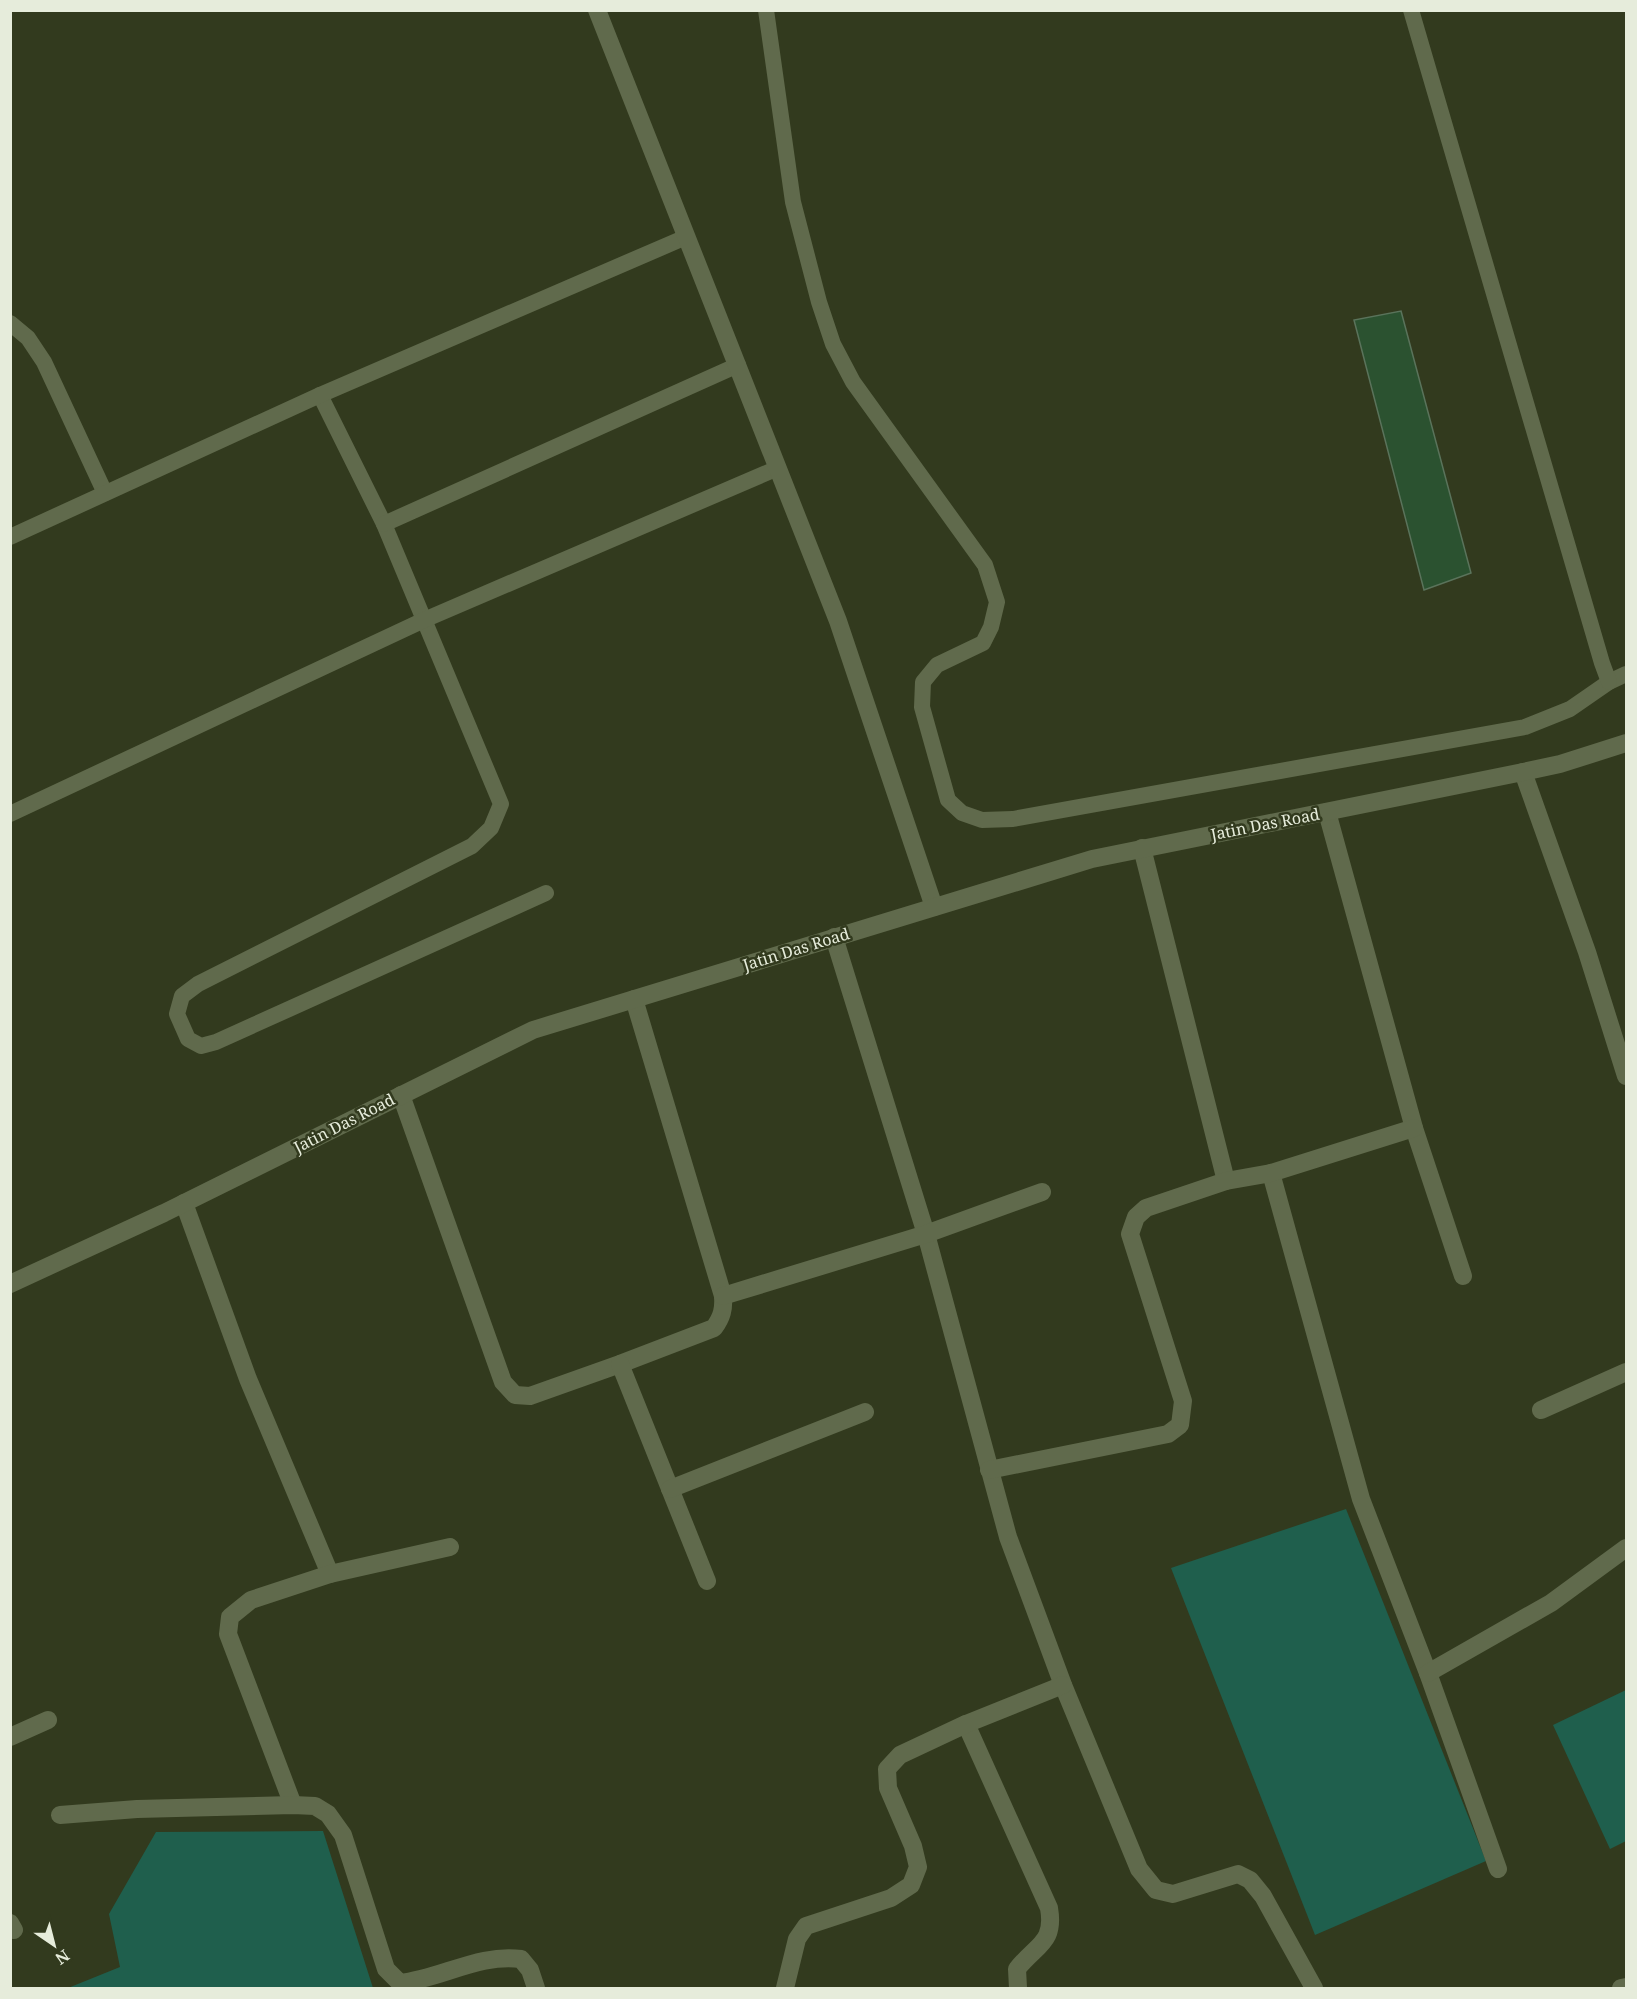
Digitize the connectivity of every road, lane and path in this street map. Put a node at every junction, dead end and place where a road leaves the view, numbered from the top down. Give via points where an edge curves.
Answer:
1 (597, 10) edge
2 (766, 10) edge
3 (1411, 10) edge
4 (686, 237) junction
5 (10, 323) edge
6 (738, 365) junction
7 (320, 395) junction
8 (778, 468) junction
9 (105, 493) junction
10 (384, 524) junction
11 (10, 537) edge
12 (424, 620) junction
13 (1626, 674) edge
14 (1609, 682) junction
15 (1626, 743) edge
16 (1523, 772) junction
17 (1328, 812) junction
18 (10, 814) edge
19 (1142, 849) junction
20 (546, 894) dead end
21 (934, 907) junction
22 (834, 937) junction
23 (634, 999) junction
24 (1621, 1039) edge
25 (1626, 1076) edge
26 (401, 1095) junction
27 (1414, 1128) junction
28 (1271, 1173) junction
29 (1226, 1181) junction
30 (1042, 1192) dead end
31 (184, 1203) junction
32 (926, 1234) junction
33 (1462, 1276) dead end
34 (10, 1284) edge
35 (723, 1296) junction
36 (620, 1364) junction
37 (1626, 1372) edge
38 (1541, 1410) dead end
39 (865, 1412) dead end
40 (989, 1470) junction
41 (670, 1489) junction
42 (450, 1546) dead end
43 (1626, 1548) edge
44 (330, 1574) junction
45 (707, 1581) dead end
46 (1428, 1673) junction
47 (1064, 1685) junction
48 (48, 1720) dead end
49 (966, 1724) junction
50 (10, 1737) edge
51 (293, 1805) junction
52 (60, 1815) dead end
53 (1498, 1869) dead end
54 (433, 1983) edge
55 (1626, 1987) edge
56 (536, 1989) edge
57 (785, 1989) edge
58 (1018, 1989) edge
59 (1314, 1989) edge
60 (1621, 1989) edge

1 - 4 street
2 - 14 lane via 793,202 833,344 853,382 985,565 997,602 983,643 937,665 923,682 922,707 948,800 962,813 982,820 1013,819 1525,727 1570,709
3 - 14 lane
4 - 6 street
4 - 7 lane
5 - 9 lane via 28,338 44,362
6 - 8 street
6 - 10 lane
7 - 9 lane
7 - 10 lane
8 - 12 lane
8 - 21 street via 838,621
9 - 11 lane
10 - 12 lane
12 - 18 lane
12 - 20 lane via 501,804 490,828 472,846 198,984 182,996 177,1014 188,1039 201,1046 216,1042
13 - 14 lane
15 - 16 street, Jatin Das Road
16 - 17 street, Jatin Das Road
16 - 24 street
17 - 19 street, Jatin Das Road
17 - 27 street
19 - 21 street, Jatin Das Road via 1092,859
19 - 29 street
21 - 22 street, Jatin Das Road
22 - 23 street, Jatin Das Road
22 - 32 street
23 - 26 street, Jatin Das Road via 533,1030
23 - 35 street
24 - 25 street
26 - 31 street, Jatin Das Road
26 - 36 street via 503,1382 515,1395 530,1396
27 - 28 street
27 - 33 street
28 - 29 street
28 - 46 street via 1361,1499
29 - 40 street via 1146,1208 1136,1217 1130,1234 1183,1401 1180,1425 1168,1434
30 - 32 street
31 - 34 street, Jatin Das Road
31 - 44 street via 248,1378
32 - 35 street
32 - 40 street
35 - 36 street via 724,1307 714,1328
36 - 41 street
37 - 38 street
39 - 41 street
40 - 47 street via 1008,1537
41 - 45 street
42 - 44 street
43 - 46 street via 1551,1603
44 - 51 street via 251,1600 230,1617 228,1634
46 - 53 street
47 - 49 street
47 - 59 street via 1144,1876 1156,1890 1173,1894 1238,1874 1250,1880 1263,1896
48 - 50 street
49 - 57 street via 900,1755 887,1769 888,1788 914,1846 918,1867 911,1885 891,1898 806,1926 797,1939
49 - 58 street via 1049,1908 1052,1925 1045,1941 1017,1969
51 - 52 street
51 - 54 street via 315,1806 328,1814 343,1835 386,1969 400,1983
54 - 56 street via 503,1956 521,1959 530,1970
55 - 60 street

